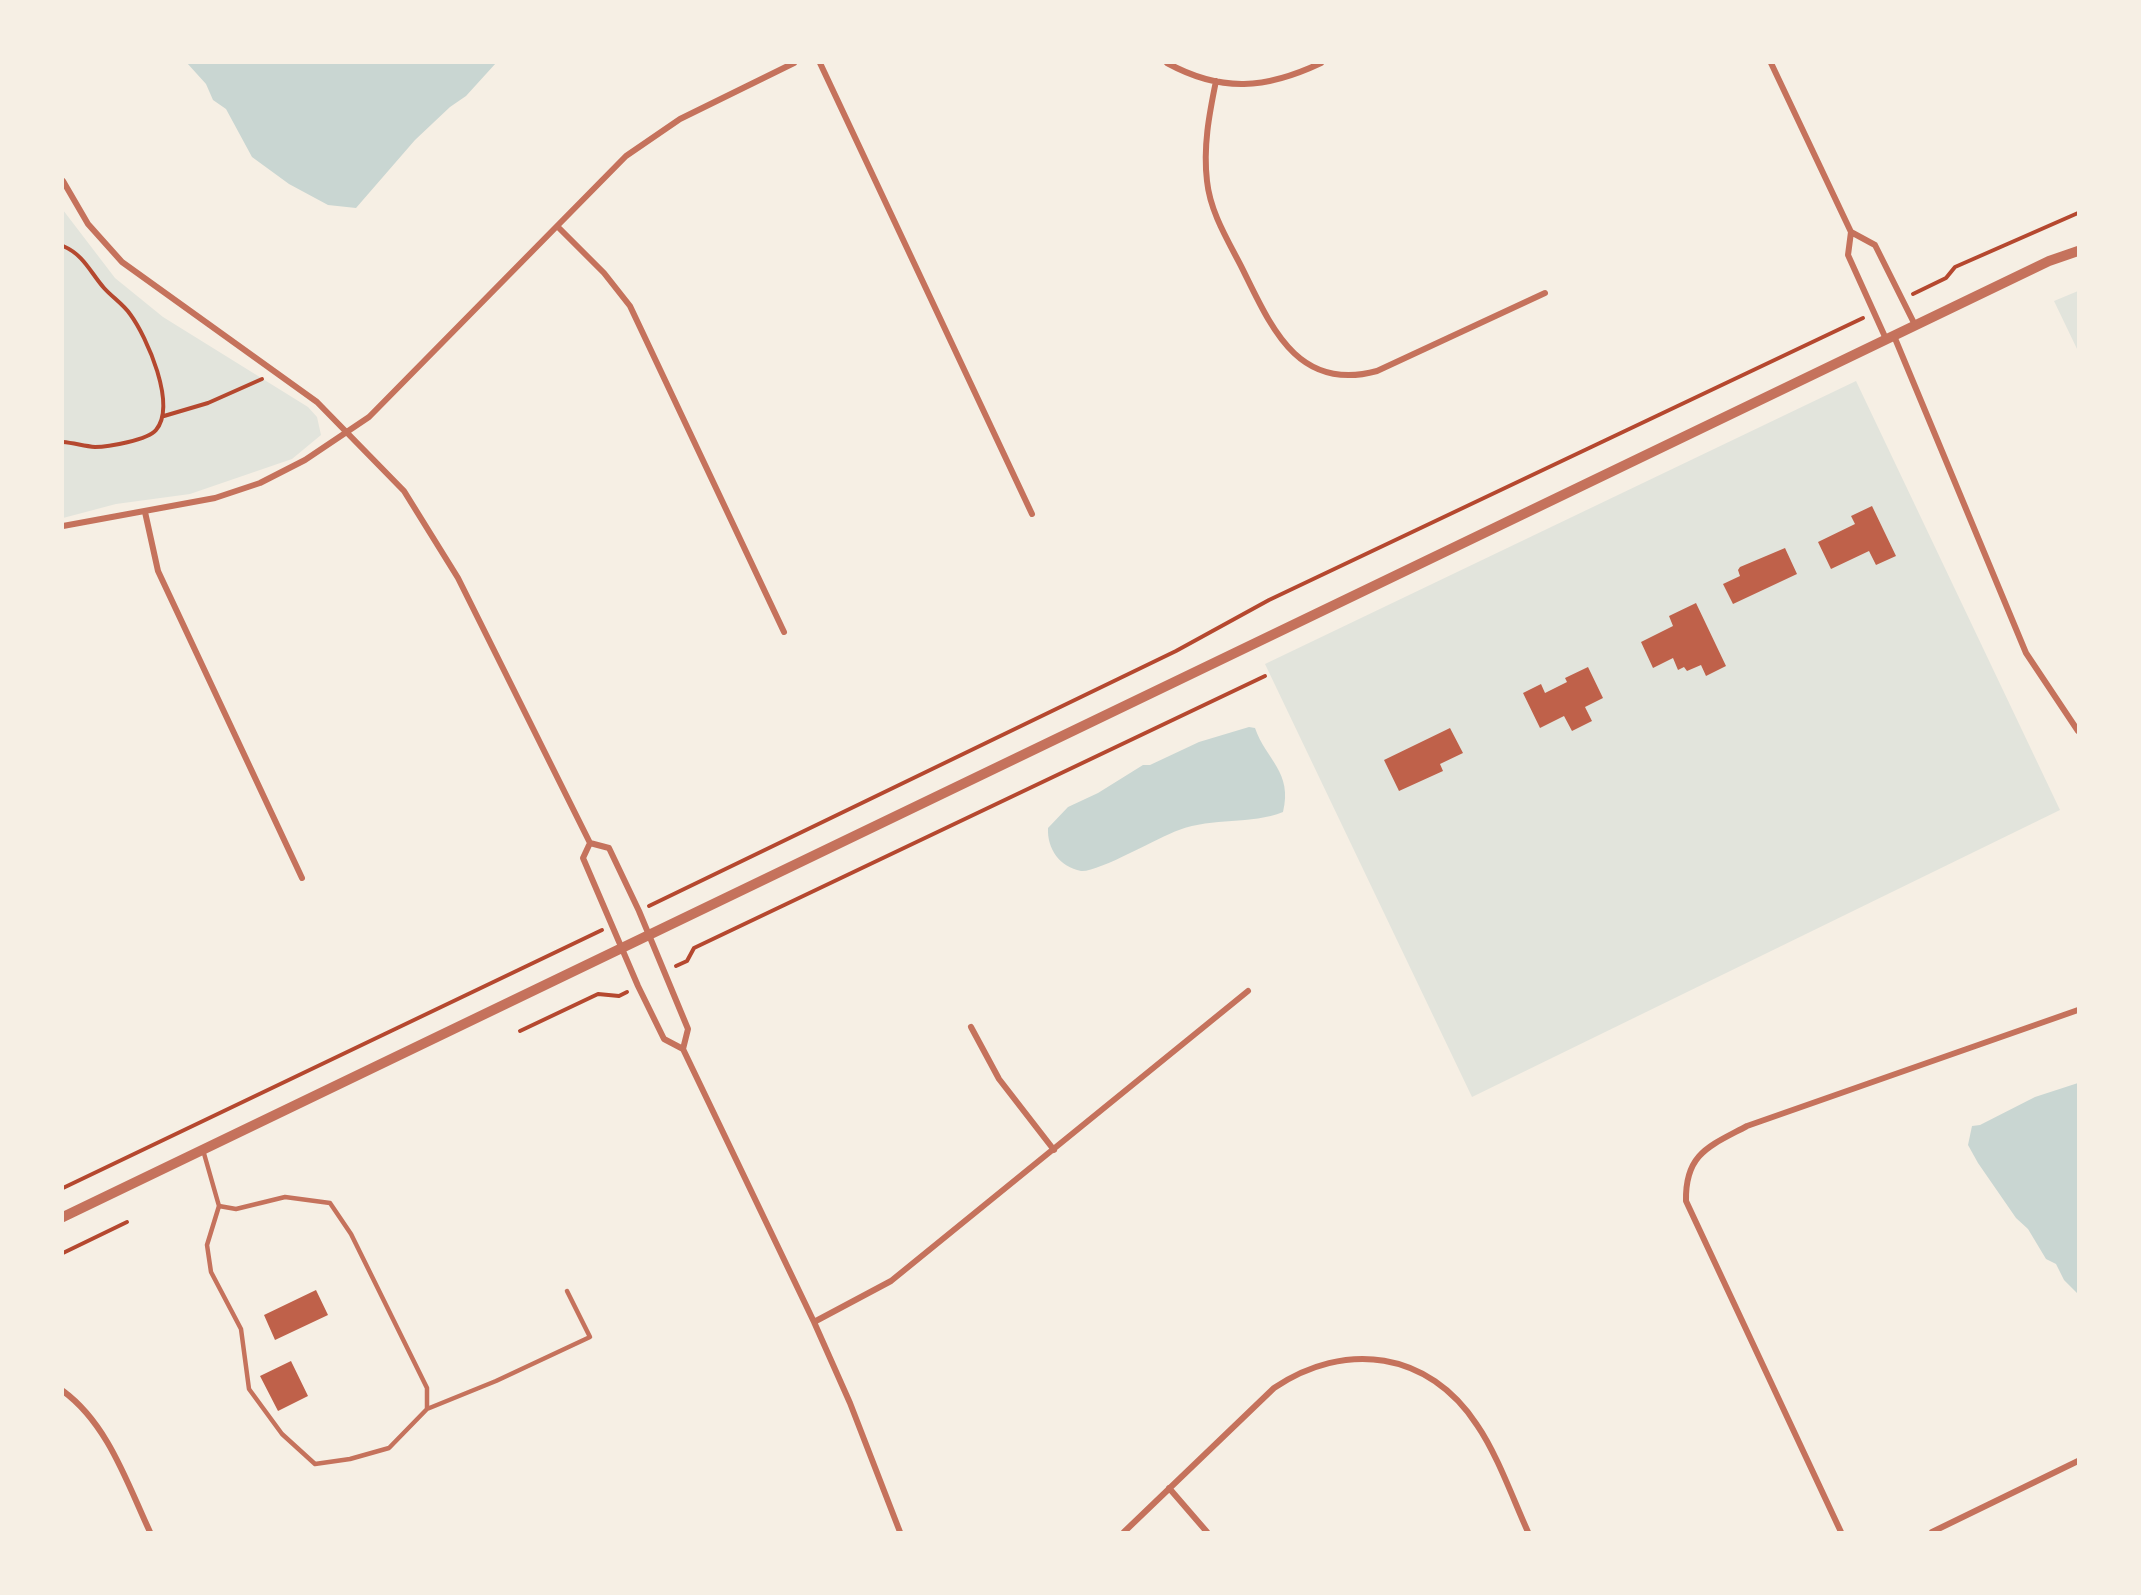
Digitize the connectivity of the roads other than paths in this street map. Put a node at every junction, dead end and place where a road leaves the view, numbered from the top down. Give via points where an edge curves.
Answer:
1 (794, 63) edge
2 (820, 63) edge
3 (1167, 63) edge
4 (1321, 63) edge
5 (1771, 63) edge
6 (1216, 81) junction
7 (63, 181) edge
8 (557, 226) junction
9 (1851, 232) junction
10 (2078, 251) edge
11 (1545, 293) dead end
12 (1915, 325) junction
13 (1890, 337) junction
14 (349, 432) junction
15 (145, 512) junction
16 (1032, 514) dead end
17 (63, 526) edge
18 (784, 632) dead end
19 (2078, 731) edge
20 (590, 843) junction
21 (302, 878) dead end
22 (649, 936) junction
23 (623, 948) junction
24 (1248, 991) dead end
25 (2078, 1010) edge
26 (972, 1028) dead end
27 (683, 1049) junction
28 (203, 1150) junction
29 (1054, 1150) junction
30 (219, 1206) junction
31 (63, 1217) edge
32 (567, 1291) dead end
33 (814, 1322) junction
34 (63, 1391) edge
35 (427, 1409) junction
36 (2078, 1461) edge
37 (1169, 1488) junction
38 (150, 1532) edge
39 (900, 1532) edge
40 (1124, 1532) edge
41 (1207, 1532) edge
42 (1528, 1532) edge
43 (1841, 1532) edge
44 (1932, 1532) edge

1 - 8 street via 659,131 626,156
2 - 16 street
3 - 6 street
4 - 6 street via 1271,82 1231,85
5 - 9 street
6 - 11 street via 1205,157 1212,203 1273,330 1292,352 1312,365 1347,375 1377,371
7 - 14 street via 88,224 123,262 317,402
8 - 14 street via 369,417
8 - 18 street via 604,273 630,306
9 - 12 street via 1875,245
9 - 13 street via 1848,255
10 - 12 street
12 - 13 street
13 - 19 street via 2026,653
13 - 22 street
14 - 15 street via 260,483 215,498
14 - 20 street via 404,491 434,536
15 - 17 street
15 - 21 street via 158,571
20 - 22 street via 609,848
20 - 23 street via 583,858
22 - 23 street
22 - 27 street via 688,1029
23 - 27 street via 664,1039
23 - 28 street
24 - 29 street
25 - 43 street via 1747,1126 1705,1149 1686,1178 1686,1202
26 - 29 street via 999,1079
27 - 33 street
28 - 30 lane
28 - 31 street
29 - 33 street via 891,1281
30 - 35 lane via 236,1209 285,1197 330,1203 351,1234 427,1388
30 - 35 lane via 207,1245 211,1272 241,1329 249,1389 282,1434 315,1464 350,1459 389,1448
32 - 35 lane via 590,1337
33 - 39 street
34 - 38 street via 80,1405 105,1439
36 - 44 street
37 - 40 street
37 - 41 street
37 - 42 street via 1296,1373 1329,1363 1388,1359 1418,1371 1455,1396 1478,1425

